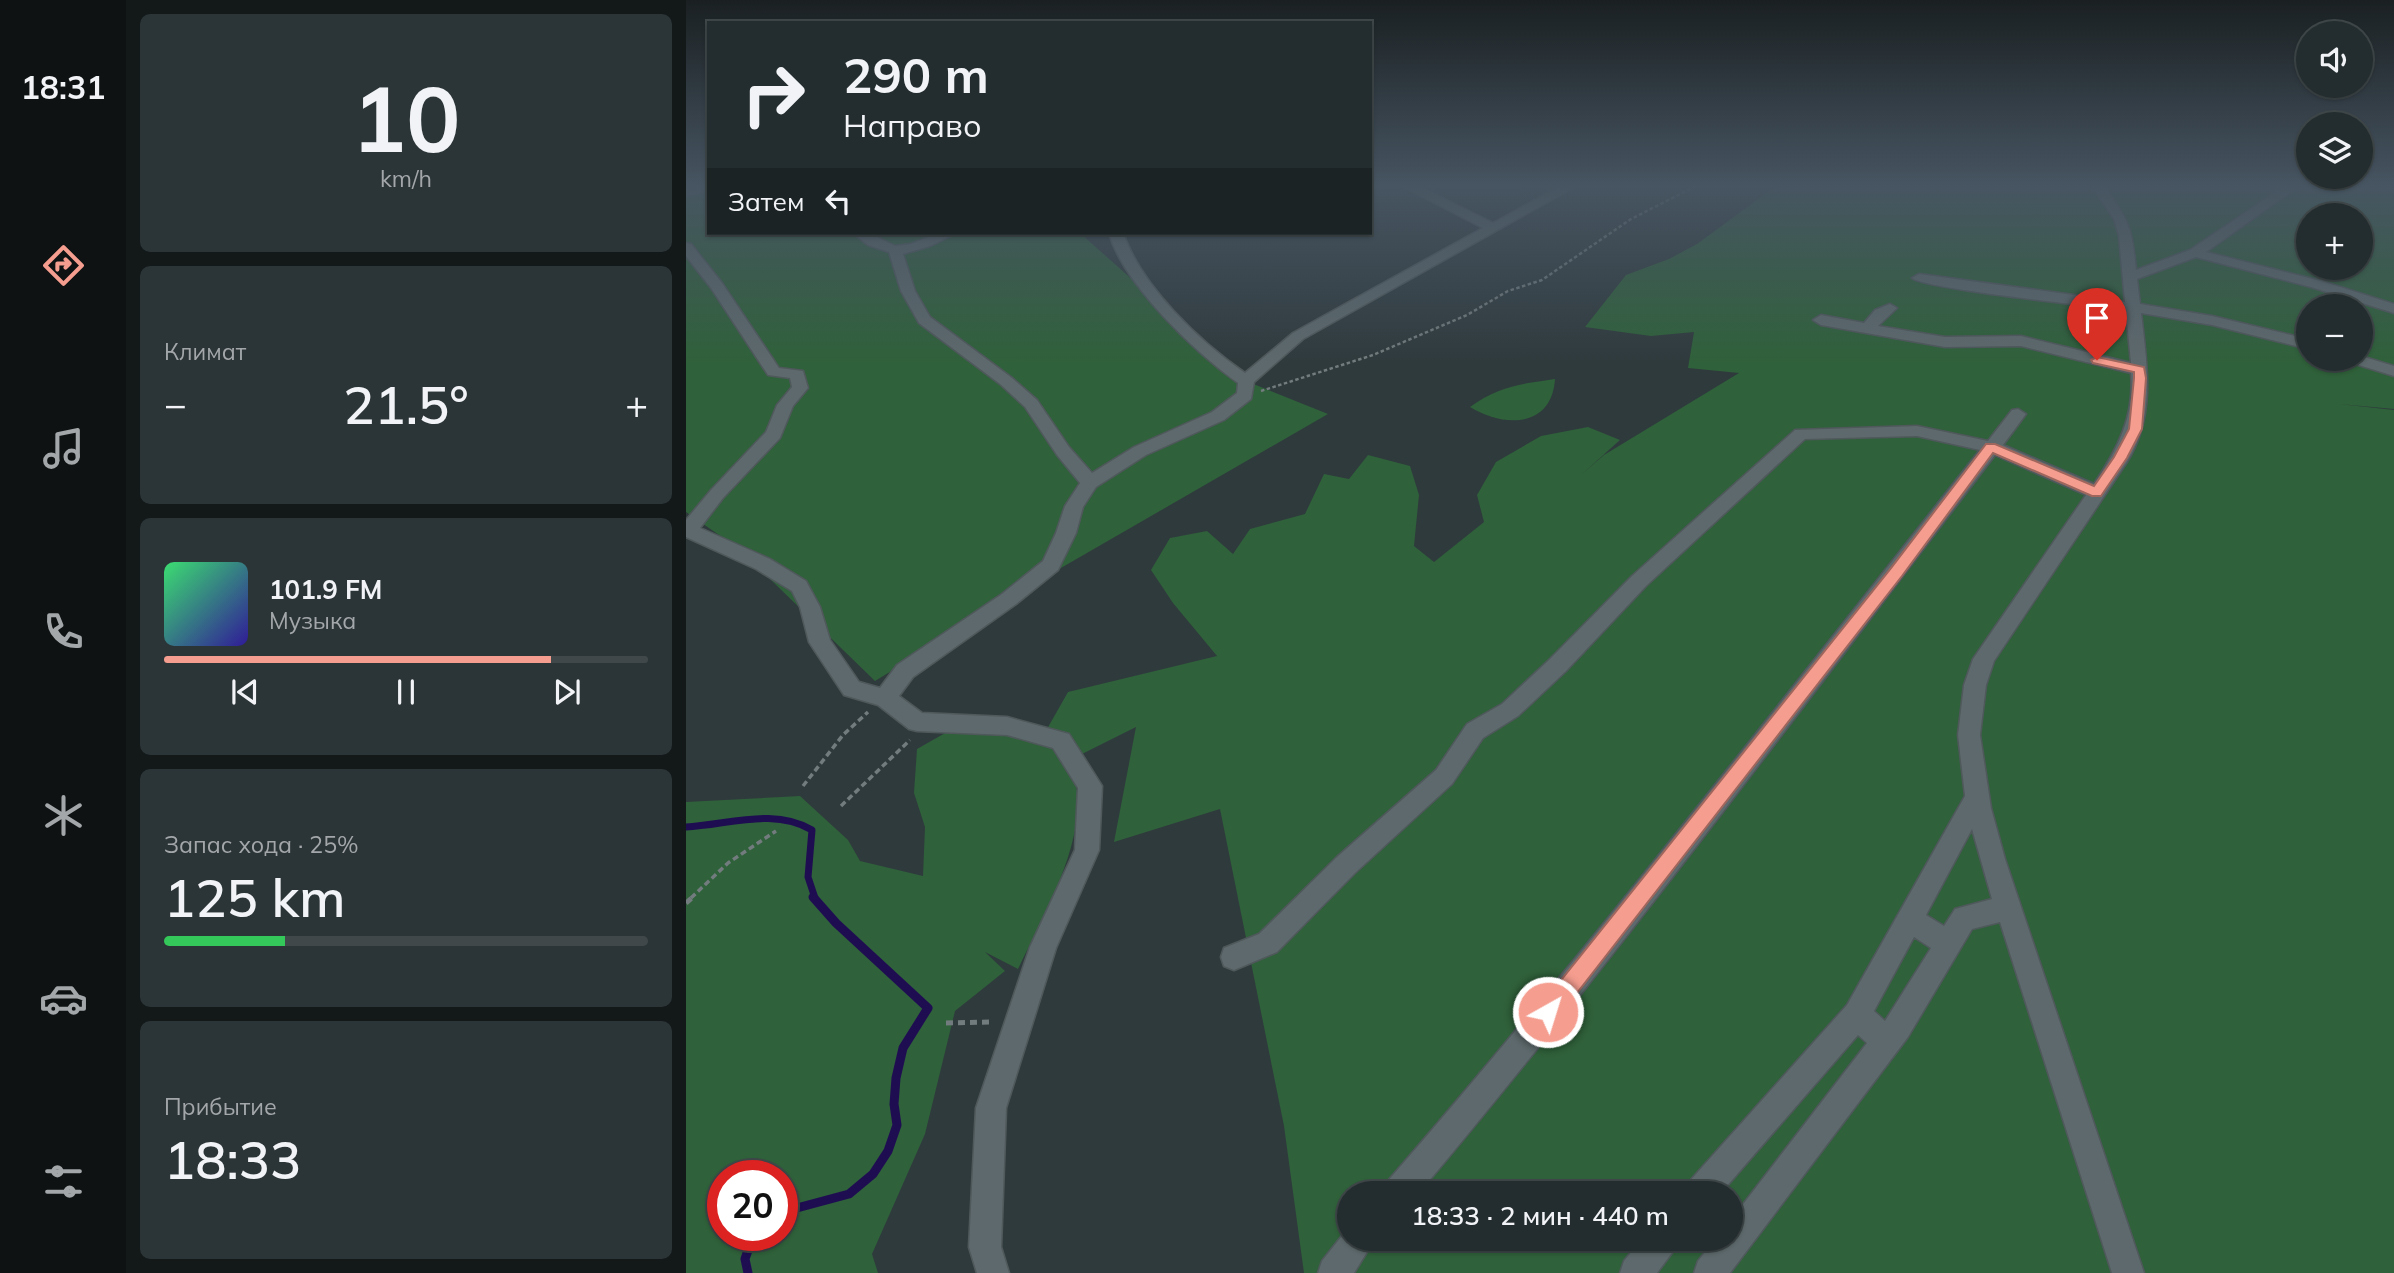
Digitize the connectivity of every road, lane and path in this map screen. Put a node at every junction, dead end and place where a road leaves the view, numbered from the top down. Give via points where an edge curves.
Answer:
1 (884, 245) edge
2 (920, 245) edge
3 (1120, 245) edge
4 (1462, 245) edge
5 (1592, 245) edge
6 (2127, 245) edge
7 (2206, 245) edge
8 (686, 247) edge
9 (895, 251) junction
10 (2195, 253) junction
11 (2132, 276) junction
12 (1919, 278) dead end
13 (2135, 307) junction
14 (1890, 308) dead end
15 (2394, 309) edge
16 (1821, 320) dead end
17 (1868, 328) junction
18 (2296, 340) edge
19 (2373, 365) edge
20 (2140, 369) junction
21 (2394, 371) edge
22 (1246, 388) junction
23 (2018, 414) dead end
24 (1991, 447) junction
25 (1090, 483) junction
26 (2096, 493) junction
27 (885, 698) junction
28 (917, 722) junction
29 (803, 786) dead end
30 (1976, 798) junction
31 (841, 806) dead end
32 (776, 831) dead end
33 (686, 903) edge
34 (2008, 908) junction
35 (1910, 920) junction
36 (1948, 944) junction
37 (1234, 957) dead end
38 (1857, 1014) junction
39 (1020, 1016) junction
40 (946, 1023) dead end
41 (1887, 1042) junction
42 (1408, 1181) edge
43 (1710, 1181) edge
44 (1350, 1251) edge
45 (1653, 1251) edge
46 (993, 1273) edge
47 (1334, 1273) edge
48 (1636, 1273) edge
49 (1710, 1273) edge
50 (2128, 1273) edge

1 - 9 street
2 - 9 street
3 - 22 street via 1177,326
4 - 22 street via 1298,336
5 - 22 path via 1542,280 1508,291 1467,315 1373,355
6 - 11 street
7 - 10 street
8 - 27 street via 774,373 797,374 800,388 785,405 774,434 688,530 764,564 799,586 820,642 852,689
9 - 25 street via 908,291 924,320 1031,404
10 - 11 street
10 - 15 street
11 - 13 street
12 - 13 street
13 - 18 street via 2259,328
13 - 20 street
14 - 17 street
16 - 17 street
17 - 20 street via 1945,342 2021,341
19 - 21 street
20 - 26 street via 2136,429
22 - 25 street via 1218,416 1140,451
23 - 24 street
24 - 26 street
24 - 37 street via 1917,431 1801,434 1639,581 1510,710 1475,731 1444,777 1268,943
24 - 42 street via 1649,886
25 - 27 street via 1074,506 1051,565 905,671
26 - 30 street via 1979,671 1968,743
27 - 28 street
27 - 29 path via 843,735
28 - 31 path via 914,736
28 - 39 street via 1007,726 1061,741 1090,786 1087,850 1043,947
30 - 34 street
30 - 35 street
32 - 33 path via 728,863
34 - 36 street via 1964,918
34 - 50 street
35 - 36 street
35 - 38 street
36 - 41 street
38 - 41 street
38 - 43 street
39 - 40 path via 988,1023
39 - 46 street via 991,1108 985,1247
41 - 49 street
44 - 47 street
45 - 48 street

